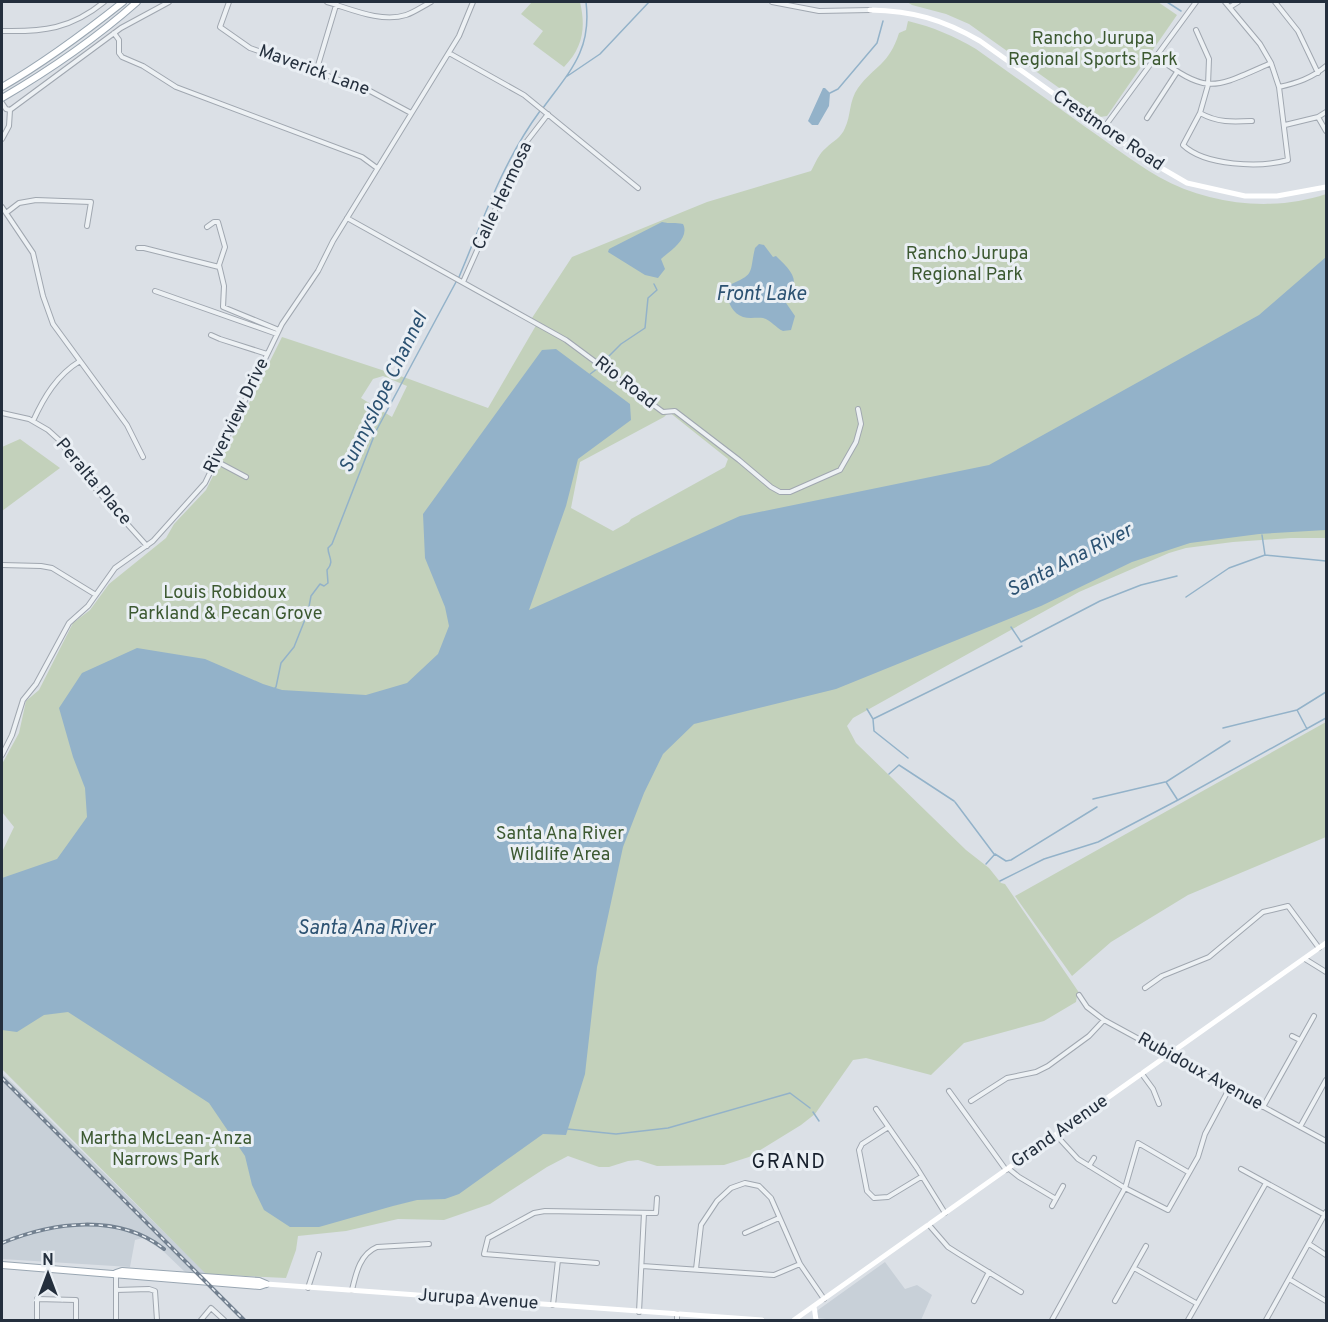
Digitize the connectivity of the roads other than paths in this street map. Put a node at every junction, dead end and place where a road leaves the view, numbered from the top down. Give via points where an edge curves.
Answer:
1 (104, 2) edge
2 (123, 2) edge
3 (137, 2) edge
4 (169, 2) edge
5 (229, 2) edge
6 (327, 2) edge
7 (431, 2) edge
8 (473, 2) edge
9 (772, 2) edge
10 (1196, 2) edge
11 (1225, 2) edge
12 (1238, 2) edge
13 (1275, 2) edge
14 (336, 3) edge
15 (1230, 7) junction
16 (870, 10) joint
17 (1196, 30) dead end
18 (2, 31) edge
19 (114, 33) junction
20 (449, 53) junction
21 (1155, 56) junction
22 (1271, 63) junction
23 (1326, 66) edge
24 (316, 72) junction
25 (1177, 72) junction
26 (1318, 73) junction
27 (1208, 86) junction
28 (2, 87) edge
29 (1279, 87) junction
30 (2, 98) edge
31 (2, 103) edge
32 (10, 110) junction
33 (546, 112) junction
34 (1326, 112) edge
35 (411, 113) junction
36 (1200, 113) junction
37 (1318, 117) junction
38 (1147, 118) dead end
39 (1252, 121) dead end
40 (1285, 125) junction
41 (1103, 129) junction
42 (1326, 131) edge
43 (2, 139) edge
44 (377, 168) junction
45 (1326, 187) edge
46 (638, 188) dead end
47 (2, 207) edge
48 (6, 213) junction
49 (347, 218) junction
50 (87, 226) dead end
51 (207, 227) dead end
52 (138, 248) dead end
53 (219, 267) junction
54 (459, 280) junction
55 (155, 291) dead end
56 (224, 311) junction
57 (278, 332) junction
58 (211, 335) dead end
59 (267, 354) junction
60 (80, 361) junction
61 (858, 409) dead end
62 (2, 413) edge
63 (33, 421) junction
64 (143, 457) dead end
65 (216, 461) junction
66 (246, 477) dead end
67 (147, 546) junction
68 (2, 565) edge
69 (96, 595) junction
70 (2, 755) edge
71 (1326, 943) edge
72 (1319, 948) junction
73 (1305, 958) junction
74 (1326, 972) edge
75 (1145, 988) dead end
76 (1079, 995) dead end
77 (1314, 1016) dead end
78 (1104, 1020) junction
79 (1292, 1036) dead end
80 (1300, 1040) junction
81 (1169, 1055) junction
82 (1142, 1074) junction
83 (1326, 1080) edge
84 (1229, 1089) junction
85 (949, 1091) dead end
86 (971, 1101) dead end
87 (1159, 1104) dead end
88 (1263, 1107) junction
89 (876, 1109) dead end
90 (1300, 1127) junction
91 (887, 1128) junction
92 (1056, 1135) junction
93 (1326, 1141) edge
94 (1094, 1158) dead end
95 (1089, 1166) junction
96 (1008, 1169) junction
97 (1241, 1169) dead end
98 (1188, 1172) junction
99 (921, 1177) junction
100 (1266, 1183) junction
101 (1063, 1186) dead end
102 (1125, 1188) junction
103 (657, 1198) dead end
104 (1056, 1199) junction
105 (1052, 1206) dead end
106 (644, 1214) junction
107 (945, 1214) junction
108 (1326, 1214) edge
109 (778, 1218) junction
110 (929, 1225) junction
111 (745, 1233) dead end
112 (429, 1244) dead end
113 (1308, 1244) junction
114 (1146, 1246) dead end
115 (319, 1254) dead end
116 (1326, 1255) edge
117 (558, 1260) junction
118 (597, 1263) dead end
119 (800, 1264) junction
120 (2, 1265) edge
121 (642, 1266) junction
122 (1134, 1268) junction
123 (696, 1269) junction
124 (989, 1272) junction
125 (116, 1273) junction
126 (1289, 1279) junction
127 (266, 1284) joint
128 (308, 1288) junction
129 (116, 1290) junction
130 (352, 1291) junction
131 (1021, 1292) dead end
132 (824, 1299) junction
133 (1326, 1300) edge
134 (974, 1301) dead end
135 (1116, 1301) dead end
136 (1196, 1303) junction
137 (553, 1305) junction
138 (814, 1306) junction
139 (639, 1312) junction
140 (677, 1317) edge
141 (37, 1320) edge
142 (76, 1320) edge
143 (116, 1320) edge
144 (157, 1320) edge
145 (201, 1320) edge
146 (224, 1320) edge
147 (762, 1320) edge
148 (794, 1320) edge
149 (816, 1320) edge
150 (1052, 1320) edge
151 (1188, 1320) edge
152 (1266, 1320) edge

1 - 18 street via 74,21 46,30
2 - 28 main road
3 - 30 main road via 92,40
4 - 19 street
5 - 24 street, Maverick Lane via 220,27 250,48
6 - 14 street
7 - 14 street via 391,18
8 - 20 street, Riverview Drive
9 - 16 street via 819,11
10 - 21 street
11 - 15 street
12 - 15 street
13 - 26 street via 1298,31
14 - 24 street
15 - 22 street
16 - 41 street, Crestmore Road via 917,14 957,28
17 - 27 street via 1209,59
19 - 32 street
19 - 44 street via 122,57 176,87 362,157
20 - 33 street via 513,87
20 - 35 street, Riverview Drive
21 - 25 street
21 - 41 street
22 - 27 street via 1229,82
22 - 29 street
23 - 26 street
24 - 35 street, Maverick Lane via 370,91
25 - 27 street
25 - 38 street
26 - 29 street
27 - 36 street
29 - 40 street
31 - 32 street
32 - 43 street via 9,126
33 - 46 street
33 - 54 street, Calle Hermosa via 524,145
34 - 37 street
35 - 44 street, Riverview Drive
36 - 39 street via 1226,122
36 - 40 street via 1183,145 1197,154 1226,162 1254,165 1288,160
37 - 40 street
37 - 42 street
41 - 45 street, Crestmore Road via 1187,183 1245,196 1277,196
44 - 49 street, Riverview Drive
47 - 48 street
48 - 50 street via 19,203 36,200 91,202
48 - 60 street via 33,253 53,324
49 - 54 street, Rio Road
49 - 57 street, Riverview Drive
51 - 53 street via 219,223 225,247
52 - 53 street
53 - 56 street
54 - 61 street, Rio Road via 580,349 663,412 675,411 780,492 790,492 840,470 856,442 861,424
55 - 56 street
56 - 57 street
57 - 59 street, Riverview Drive
58 - 59 street
59 - 65 street, Riverview Drive
60 - 63 street via 45,396
60 - 64 street via 128,425
62 - 63 street, Peralta Place
63 - 67 street, Peralta Place via 59,440 86,478
65 - 66 street
65 - 67 street, Riverview Drive via 199,490
67 - 69 street, Riverview Drive via 120,562
68 - 69 street via 52,568
69 - 70 street, Riverview Drive via 69,623 23,700
71 - 72 street, Grand Avenue
72 - 73 street, Grand Avenue
72 - 75 street via 1288,906 1263,912 1209,957 1162,976
73 - 74 street
73 - 81 street, Grand Avenue
76 - 78 street, Rubidoux Avenue
77 - 80 street
78 - 81 street, Rubidoux Avenue
78 - 86 street via 1048,1066 1007,1078
79 - 80 street
80 - 88 street
81 - 82 street, Grand Avenue
81 - 84 street, Rubidoux Avenue
82 - 87 street
82 - 92 street, Grand Avenue
83 - 90 street
84 - 88 street, Rubidoux Avenue
84 - 98 street
85 - 96 street
88 - 90 street, Rubidoux Avenue
89 - 91 street
90 - 93 street, Rubidoux Avenue
91 - 99 street
91 - 99 street via 859,1150 867,1191 874,1198 888,1197
92 - 95 street via 1078,1160
92 - 96 street, Grand Avenue
94 - 95 street
95 - 102 street
96 - 104 street
96 - 107 street, Grand Avenue
97 - 100 street
98 - 102 street via 1168,1210
98 - 102 street via 1138,1143
99 - 107 street
100 - 108 street
100 - 136 street
101 - 104 street
102 - 150 street
103 - 106 street via 656,1213
104 - 105 street
106 - 117 street via 534,1213 488,1238 484,1254
106 - 121 street
107 - 110 street, Grand Avenue
108 - 113 street
109 - 111 street
109 - 119 street
109 - 123 street via 771,1198 759,1186 745,1183 731,1188 701,1225
110 - 124 street via 948,1247
110 - 132 street, Grand Avenue
112 - 130 street via 377,1247 369,1251
113 - 116 street
113 - 126 street
114 - 122 street
115 - 128 street
117 - 118 street
117 - 137 street
119 - 123 street via 774,1275
119 - 132 street
120 - 125 main road, Jurupa Avenue
121 - 123 street
121 - 139 street
122 - 135 street
122 - 136 street
124 - 131 street
124 - 134 street
125 - 127 main road, Jurupa Avenue
125 - 129 street
126 - 133 street
126 - 152 street
127 - 128 street, Jurupa Avenue
128 - 130 street, Jurupa Avenue
129 - 143 street
129 - 144 street via 155,1291
130 - 137 street, Jurupa Avenue
132 - 138 street, Grand Avenue
136 - 151 street
137 - 139 street, Jurupa Avenue
138 - 148 street, Grand Avenue
138 - 149 street
139 - 140 street, Jurupa Avenue
140 - 147 street, Jurupa Avenue
141 - 142 street via 38,1299 76,1300
145 - 146 street via 211,1308

